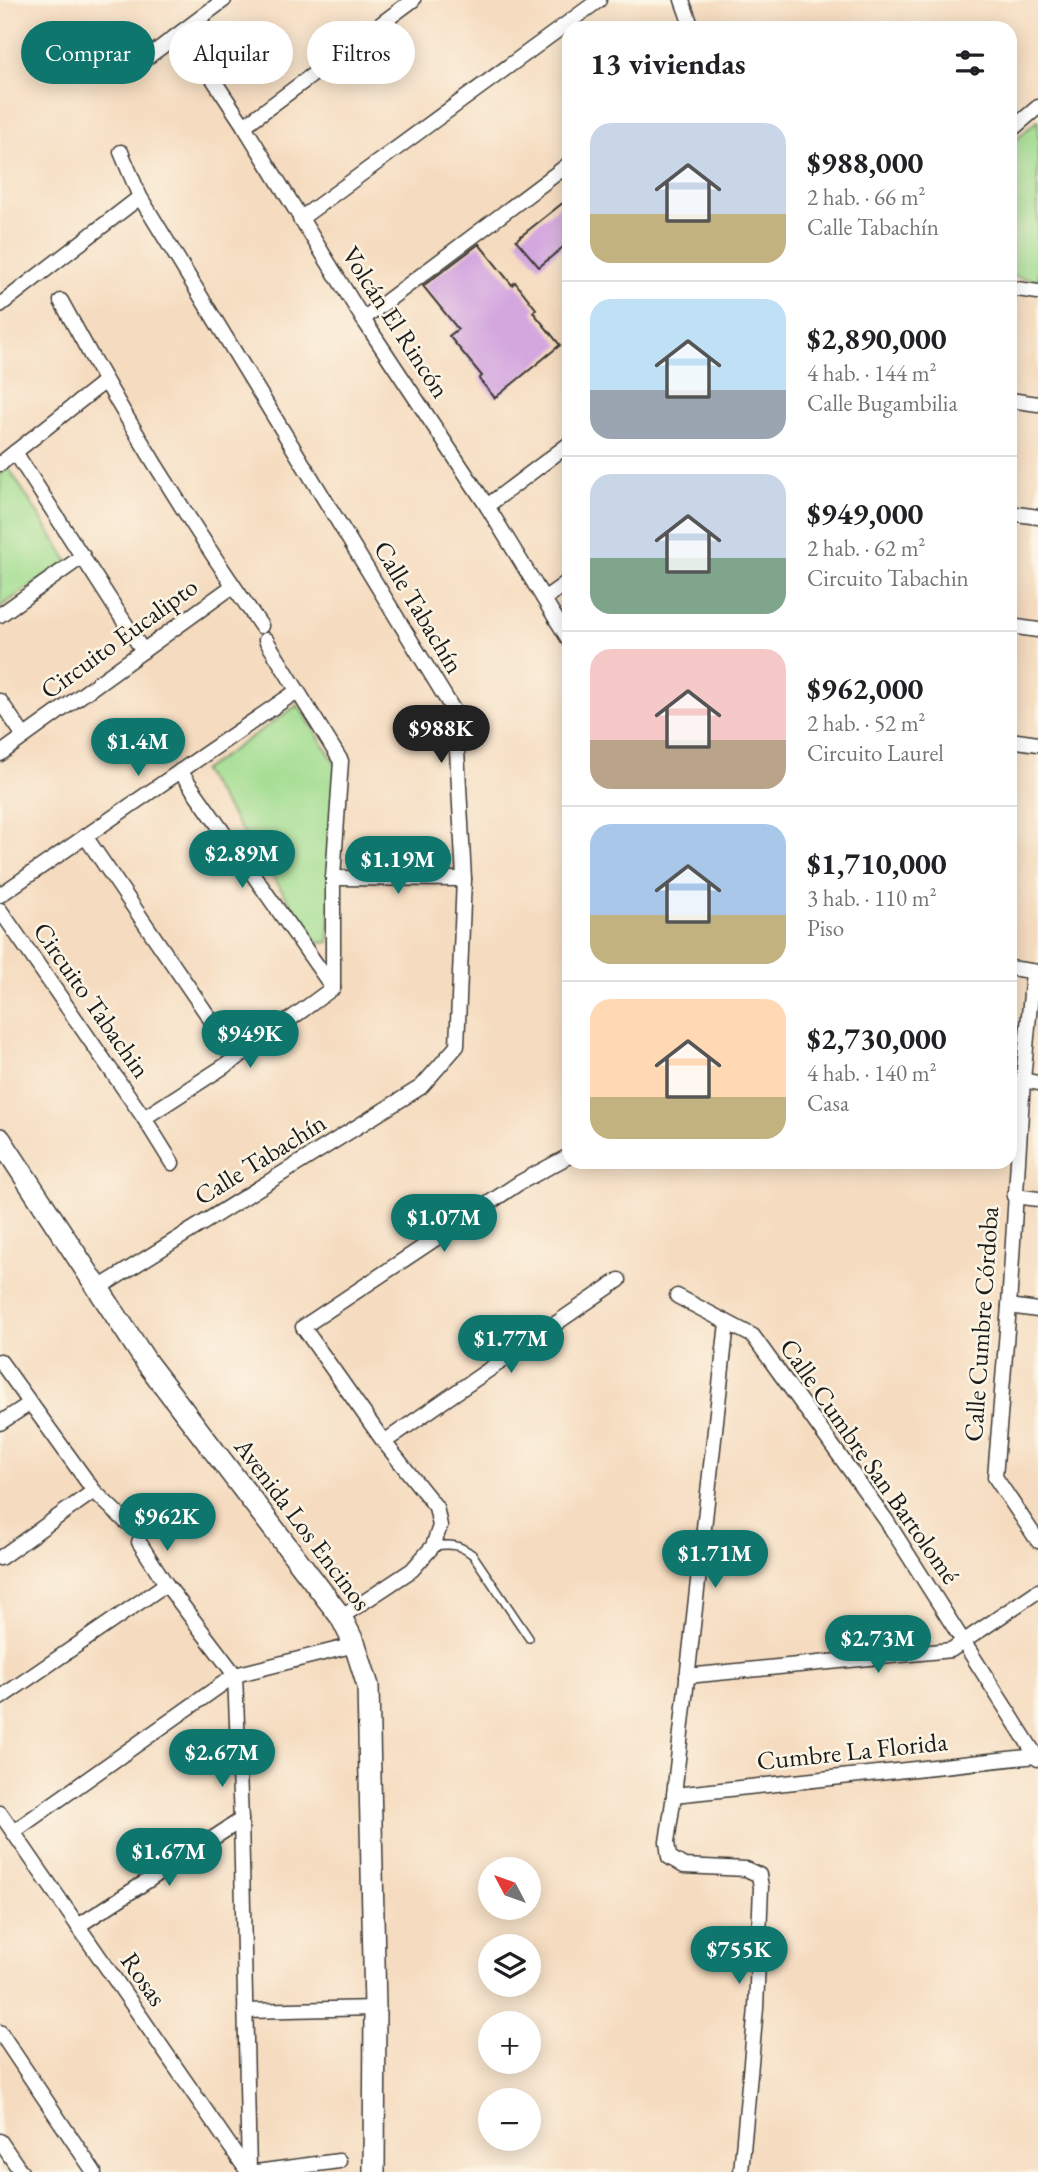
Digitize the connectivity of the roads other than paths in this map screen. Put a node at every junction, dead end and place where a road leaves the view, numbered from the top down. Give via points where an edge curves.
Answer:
1 (224, 0) edge
2 (413, 0) edge
3 (599, 0) edge
4 (682, 0) edge
5 (196, 21) edge
6 (570, 21) edge
7 (690, 21) edge
8 (562, 27) edge
9 (216, 84) edge
10 (1038, 107) edge
11 (1017, 125) edge
12 (244, 127) junction
13 (121, 152) dead end
14 (562, 169) edge
15 (140, 197) junction
16 (300, 219) junction
17 (1017, 289) edge
18 (1038, 292) edge
19 (61, 301) dead end
20 (0, 304) edge
21 (363, 319) junction
22 (104, 382) junction
23 (1017, 401) edge
24 (1038, 404) edge
25 (562, 449) edge
26 (15, 452) junction
27 (0, 464) edge
28 (487, 506) junction
29 (1017, 514) edge
30 (1038, 517) edge
31 (83, 556) junction
32 (233, 586) junction
33 (562, 586) edge
34 (544, 599) junction
35 (0, 615) edge
36 (1017, 627) edge
37 (562, 629) edge
38 (1038, 631) edge
39 (143, 651) junction
40 (297, 691) junction
41 (0, 701) edge
42 (24, 736) junction
43 (1017, 741) edge
44 (1038, 744) edge
45 (0, 754) edge
46 (180, 771) junction
47 (85, 836) junction
48 (333, 878) junction
49 (464, 879) junction
50 (0, 895) edge
51 (0, 910) edge
52 (1017, 969) edge
53 (1036, 972) edge
54 (333, 988) junction
55 (237, 1058) junction
56 (1030, 1081) edge
57 (144, 1118) junction
58 (0, 1139) edge
59 (562, 1160) edge
60 (172, 1163) dead end
61 (1014, 1196) junction
62 (1038, 1199) edge
63 (619, 1280) dead end
64 (97, 1289) junction
65 (677, 1296) dead end
66 (1009, 1306) junction
67 (1038, 1310) edge
68 (727, 1323) junction
69 (0, 1361) edge
70 (29, 1404) junction
71 (0, 1423) edge
72 (384, 1442) junction
73 (94, 1491) junction
74 (125, 1522) dead end
75 (1038, 1541) edge
76 (139, 1542) dead end
77 (433, 1546) junction
78 (0, 1558) edge
79 (166, 1584) junction
80 (1038, 1591) edge
81 (341, 1617) junction
82 (529, 1638) dead end
83 (964, 1642) junction
84 (355, 1645) junction
85 (235, 1675) junction
86 (687, 1676) junction
87 (0, 1698) edge
88 (1037, 1757) edge
89 (674, 1795) junction
90 (0, 1813) edge
91 (241, 1820) junction
92 (13, 1832) junction
93 (78, 1926) junction
94 (375, 2008) junction
95 (245, 2011) junction
96 (0, 2032) edge
97 (0, 2141) edge
98 (340, 2161) dead end
99 (21, 2172) edge
100 (94, 2172) edge
101 (248, 2172) edge
102 (256, 2172) edge
103 (373, 2172) edge
104 (741, 2172) edge

1 - 5 street
2 - 12 street
3 - 6 street
4 - 7 street
8 - 16 street
9 - 12 street, Volcán El Rincón
10 - 11 street
12 - 16 street, Volcán El Rincón
13 - 15 street, Calle Tabachín
14 - 21 street
15 - 20 street
15 - 49 street, Calle Tabachín via 456,713
16 - 21 street, Volcán El Rincón
17 - 18 street
19 - 22 street, Circuito Eucalipto
21 - 28 street, Volcán El Rincón
22 - 26 street
22 - 32 street, Circuito Eucalipto
23 - 24 street
25 - 28 street
26 - 27 street
26 - 31 street
28 - 34 street, Volcán El Rincón
29 - 30 street
31 - 35 street
31 - 39 street
32 - 39 street, Circuito Eucalipto
32 - 40 street, Circuito Eucalipto
33 - 34 street
34 - 37 street, Volcán El Rincón
36 - 38 street
39 - 42 street, Circuito Eucalipto
40 - 46 street
40 - 48 street via 341,761
41 - 42 street
42 - 45 street, Circuito Eucalipto
43 - 44 street
46 - 47 street
46 - 54 street
47 - 50 street
47 - 55 street
48 - 49 street
48 - 54 street
49 - 64 street, Calle Tabachín via 457,1046 421,1087
51 - 57 street, Circuito Tabachin
52 - 53 street
53 - 56 street, Calle Cumbre Córdoba
54 - 55 street, Circuito Tabachin
55 - 57 street, Circuito Tabachin
56 - 61 street, Calle Cumbre Córdoba
57 - 60 street, Circuito Tabachin
58 - 64 street, Avenida Los Encinos
59 - 72 street via 519,1183 303,1327
61 - 62 street
61 - 66 street, Calle Cumbre Córdoba
63 - 72 street
64 - 81 street, Avenida Los Encinos via 147,1363
65 - 68 street, Calle Cumbre San Bartolomé
66 - 67 street
66 - 75 street, Calle Cumbre Córdoba via 995,1477
68 - 83 street, Calle Cumbre San Bartolomé via 753,1336 886,1520
68 - 86 street
69 - 70 street
70 - 71 street
70 - 73 street
72 - 77 street via 436,1507 440,1526
73 - 74 street
73 - 78 street
76 - 79 street
77 - 81 street via 412,1570
77 - 82 lane via 461,1545 473,1555
79 - 85 street
79 - 87 street
80 - 83 street
81 - 84 street, Avenida Los Encinos
83 - 86 street via 951,1650
83 - 88 street, Calle Cumbre San Bartolomé
84 - 85 street
84 - 94 street, Avenida Los Encinos via 368,1686
85 - 91 street
85 - 92 street
86 - 89 street
88 - 89 street, Cumbre La Florida
89 - 104 street via 669,1857 684,1866 746,1869 759,1875 756,2008
90 - 92 street, Rosas
91 - 93 street
91 - 95 street
92 - 93 street, Rosas
93 - 101 street, Rosas
94 - 95 street
94 - 103 street, Avenida Los Encinos
95 - 101 street
96 - 100 street
97 - 99 street
98 - 102 street

